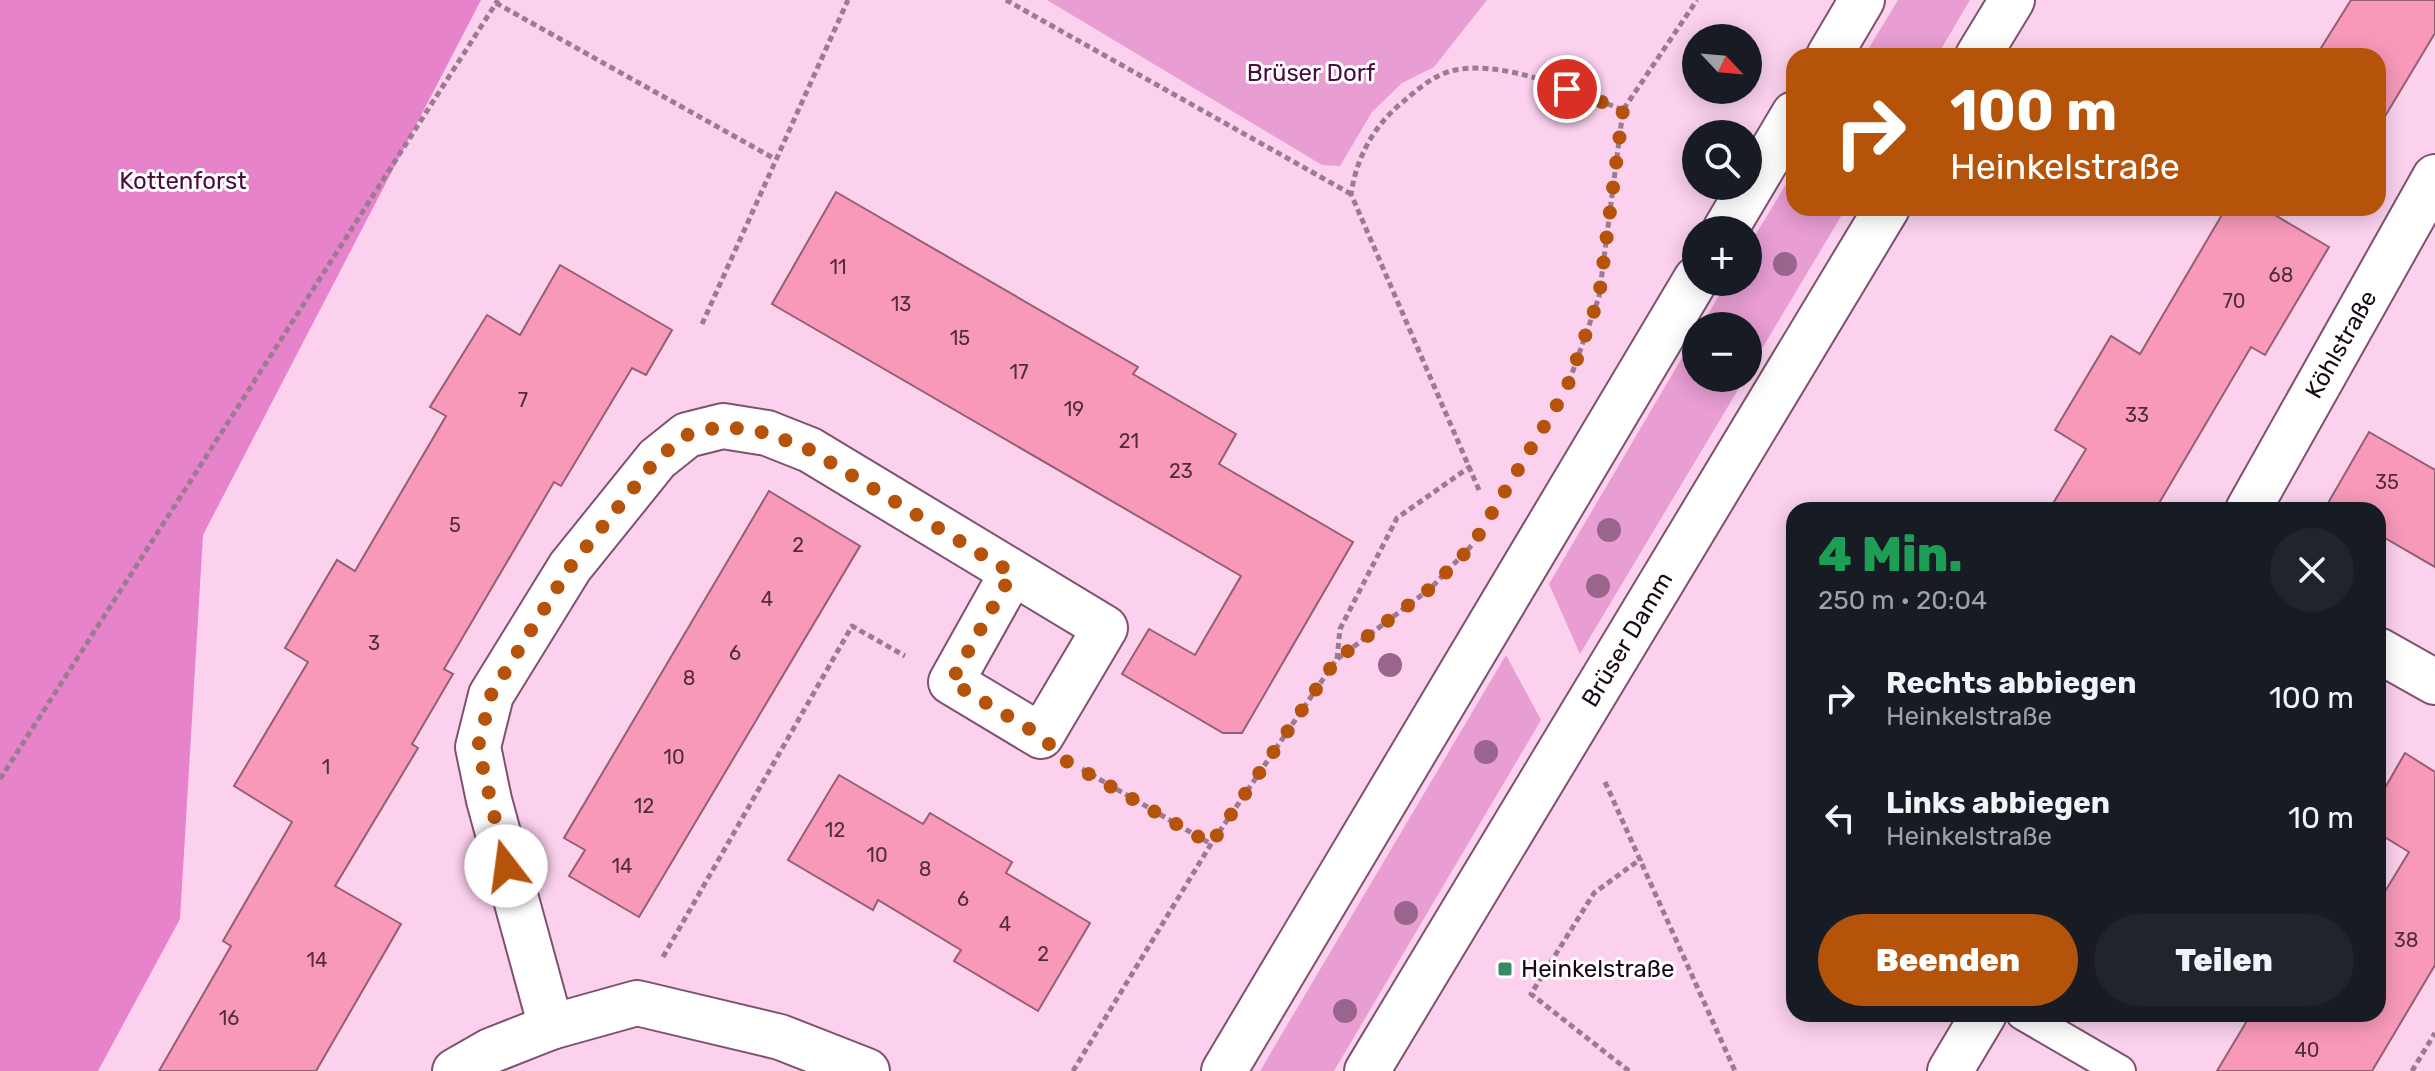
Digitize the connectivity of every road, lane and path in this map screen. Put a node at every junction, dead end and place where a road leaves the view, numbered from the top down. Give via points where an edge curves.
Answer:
1 (848, 0) edge
2 (1006, 0) edge
3 (1697, 0) edge
4 (1862, 0) edge
5 (2012, 0) edge
6 (497, 2) edge
7 (1834, 48) edge
8 (1983, 48) edge
9 (1623, 110) junction
10 (1786, 127) edge
11 (775, 159) junction
12 (2435, 177) edge
13 (1351, 194) junction
14 (1733, 216) edge
15 (1882, 216) edge
16 (1686, 296) edge
17 (702, 324) dead end
18 (1566, 390) dead end
19 (1471, 466) junction
20 (1479, 490) dead end
21 (2252, 502) edge
22 (1479, 533) dead end
23 (1012, 573) junction
24 (2386, 654) edge
25 (1336, 660) junction
26 (951, 682) junction
27 (2435, 682) edge
28 (1041, 736) junction
29 (1603, 777) dead end
30 (0, 779) edge
31 (1211, 844) junction
32 (1642, 858) junction
33 (637, 1003) junction
34 (1979, 1022) edge
35 (2036, 1022) edge
36 (551, 1027) junction
37 (2435, 1033) edge
38 (455, 1071) edge
39 (867, 1071) edge
40 (1073, 1071) edge
41 (1224, 1071) edge
42 (1367, 1071) edge
43 (1629, 1071) edge
44 (1735, 1071) edge
45 (1950, 1071) edge
46 (2120, 1071) edge
47 (2412, 1071) edge

1 - 11 path
2 - 13 path
3 - 9 path
4 - 7 street
5 - 8 street
6 - 11 path
6 - 30 path
9 - 13 path via 1538,79 1488,70 1452,71 1396,107 1374,133 1356,164
9 - 18 path via 1599,297
10 - 14 street
11 - 17 path
12 - 21 street, Köhlstraße
13 - 19 path
15 - 42 street, Brüser Damm
16 - 41 street
19 - 20 path
19 - 25 path via 1397,518 1340,629
22 - 25 path via 1431,588
23 - 26 street
23 - 28 street via 1105,628
23 - 36 street via 810,450 767,433 723,426 687,435 657,459 570,567 491,695 478,747
24 - 27 street
25 - 31 path
26 - 28 street
26 - 33 path via 852,626
28 - 31 path via 1066,761
29 - 32 path
31 - 40 path
32 - 43 path via 1594,893 1531,994
32 - 44 path
33 - 36 street
33 - 39 street via 780,1037
34 - 45 street
35 - 46 lane
36 - 38 street
37 - 47 path

